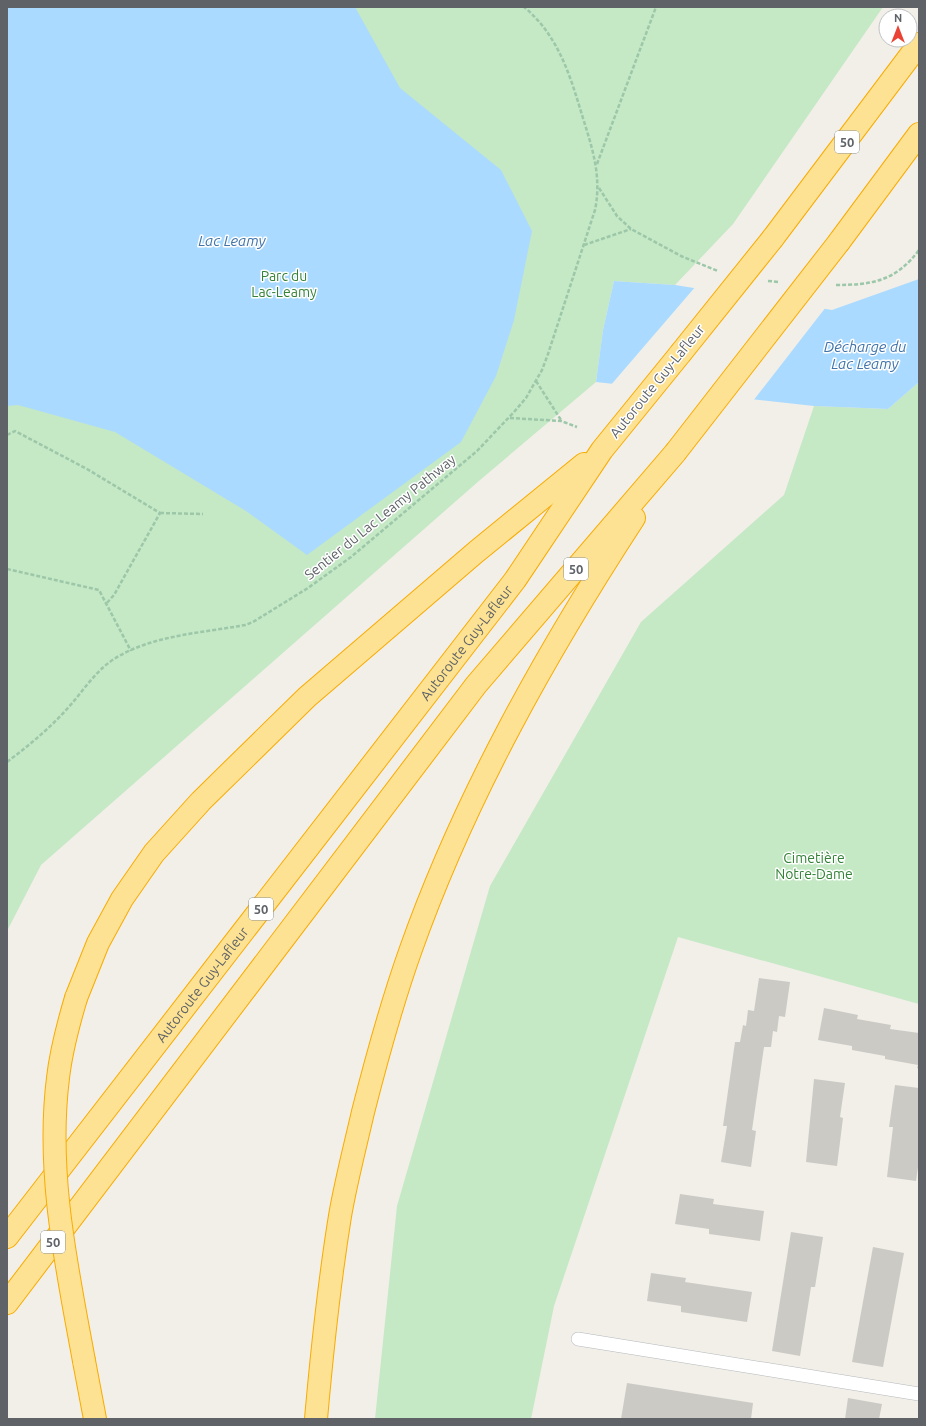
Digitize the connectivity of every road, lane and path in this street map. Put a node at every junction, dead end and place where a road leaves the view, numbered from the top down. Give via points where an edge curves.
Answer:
1 (524, 7) edge
2 (656, 7) edge
3 (919, 44) edge
4 (919, 134) edge
5 (596, 165) junction
6 (598, 188) junction
7 (584, 245) junction
8 (536, 381) junction
9 (509, 418) junction
10 (561, 421) junction
11 (577, 427) dead end
12 (7, 435) edge
13 (602, 450) junction
14 (675, 453) junction
15 (160, 513) junction
16 (203, 514) dead end
17 (7, 569) edge
18 (106, 604) junction
19 (132, 651) junction
20 (7, 762) edge
21 (7, 1237) edge
22 (7, 1303) edge
23 (578, 1339) dead end
24 (919, 1394) edge
25 (95, 1419) edge
26 (316, 1419) edge

1 - 5 path, Sentier du Lac Leamy Pathway via 545,28 568,68
2 - 5 path
3 - 13 highway, Autoroute Guy-Lafleur / 50, bridge via 773,238
4 - 14 highway, 50, bridge via 839,242
5 - 6 path, Sentier du Lac Leamy Pathway
6 - 7 path, Sentier du Lac Leamy Pathway via 595,210
6 - 7 path, Sentier du Lac Leamy Pathway via 617,216 631,229
7 - 8 path, Sentier du Lac Leamy Pathway via 548,354
8 - 9 path, Sentier du Lac Leamy Pathway
8 - 10 path
9 - 10 path
9 - 19 path, Sentier du Lac Leamy Pathway via 477,451 397,520 324,577 267,614 245,625 177,636
10 - 11 path
12 - 15 path via 15,431 88,468
13 - 21 highway, Autoroute Guy-Lafleur / 50 via 515,580
13 - 25 highway, bridge via 476,552 307,697 210,792 154,853 105,927 76,998 64,1042 58,1079 55,1141 57,1191 64,1244
14 - 22 highway, 50 via 476,685
14 - 26 highway via 586,595 497,752 445,864 411,949 371,1080 344,1195 326,1309
15 - 16 path
15 - 18 path via 114,595
17 - 18 path via 99,590
18 - 19 path
19 - 20 path, Sentier du Lac Leamy Pathway via 106,665 55,722
23 - 24 lane

